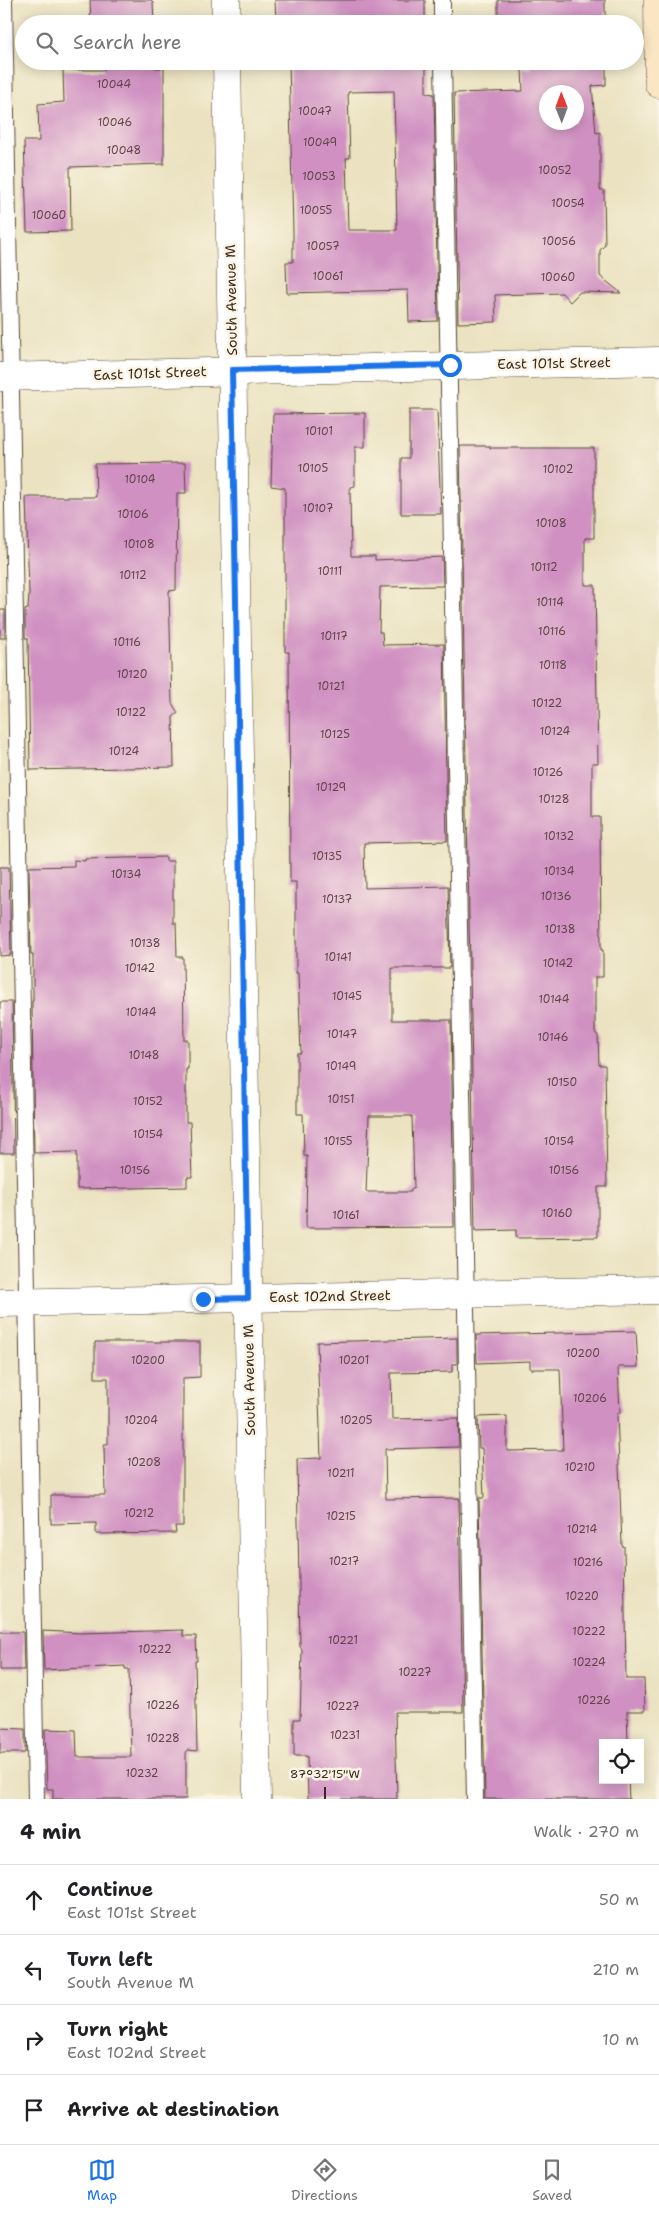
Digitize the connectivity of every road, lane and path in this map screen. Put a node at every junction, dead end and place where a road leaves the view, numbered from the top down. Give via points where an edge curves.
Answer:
1 (4, 0) edge
2 (226, 0) edge
3 (442, 0) edge
4 (658, 0) edge
5 (226, 15) edge
6 (442, 15) edge
7 (227, 70) edge
8 (443, 70) edge
9 (659, 84) edge
10 (659, 361) edge
11 (450, 365) junction
12 (232, 370) junction
13 (5, 377) edge
14 (7, 602) edge
15 (659, 1290) edge
16 (466, 1294) junction
17 (248, 1298) junction
18 (27, 1302) junction
19 (0, 1303) edge
20 (36, 1799) edge
21 (257, 1799) edge
22 (475, 1799) edge

1 - 13 lane
2 - 5 street
3 - 6 lane
4 - 9 street
7 - 12 street, South Avenue M
8 - 11 lane
10 - 11 street, East 101st Street
11 - 12 street, East 101st Street
11 - 16 lane
12 - 13 street, East 101st Street
12 - 17 street, South Avenue M
13 - 14 lane
14 - 18 lane
15 - 16 street, East 102nd Street
16 - 17 street, East 102nd Street
16 - 22 lane
17 - 18 street, East 102nd Street
17 - 21 street, South Avenue M
18 - 19 street, East 102nd Street
18 - 20 lane

